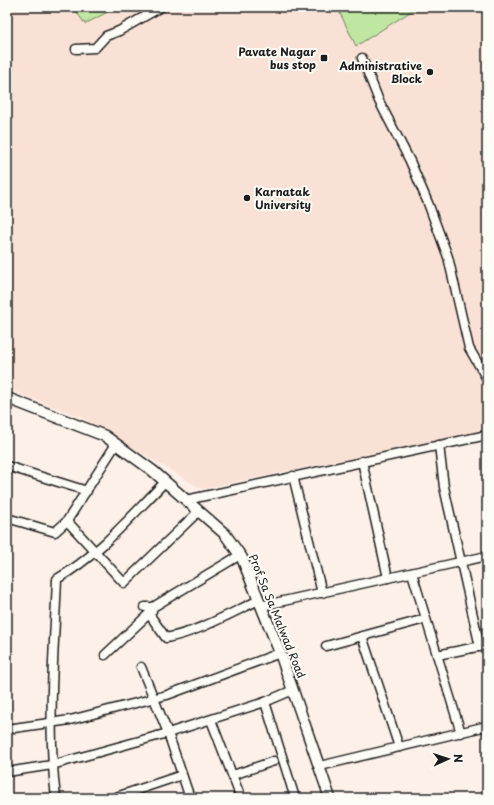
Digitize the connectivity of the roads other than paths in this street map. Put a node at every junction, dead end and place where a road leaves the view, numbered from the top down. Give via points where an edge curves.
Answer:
1 (160, 7) edge
2 (76, 49) dead end
3 (362, 58) dead end
4 (487, 379) edge
5 (7, 398) edge
6 (487, 435) edge
7 (116, 444) junction
8 (439, 445) junction
9 (362, 461) junction
10 (7, 466) edge
11 (293, 476) junction
12 (165, 482) junction
13 (87, 491) junction
14 (186, 500) junction
15 (199, 511) junction
16 (7, 518) edge
17 (67, 521) junction
18 (95, 552) junction
19 (240, 555) junction
20 (487, 556) edge
21 (460, 562) junction
22 (412, 573) junction
23 (388, 578) junction
24 (322, 593) junction
25 (260, 603) junction
26 (149, 609) junction
27 (425, 619) junction
28 (362, 636) junction
29 (326, 646) dead end
30 (483, 646) edge
31 (280, 653) junction
32 (105, 655) dead end
33 (437, 655) junction
34 (141, 667) dead end
35 (294, 690) junction
36 (155, 699) junction
37 (265, 702) junction
38 (211, 720) junction
39 (51, 723) junction
40 (487, 726) edge
41 (7, 729) edge
42 (168, 733) junction
43 (460, 733) junction
44 (399, 747) junction
45 (274, 761) dead end
46 (52, 765) junction
47 (320, 766) junction
48 (7, 772) edge
49 (182, 775) junction
50 (233, 775) junction
51 (56, 798) edge
52 (113, 798) edge
53 (190, 798) edge
54 (241, 798) edge
55 (295, 798) edge
56 (330, 798) edge

1 - 2 street via 119,32 106,36 95,48
3 - 4 street via 379,101 428,203 448,257 469,348
5 - 7 street, Prof Sa Sa Malwad Road via 91,429
6 - 8 street
7 - 12 street, Prof Sa Sa Malwad Road
7 - 13 street
8 - 9 street
8 - 21 street via 444,487
9 - 11 street
9 - 23 street
10 - 13 street
11 - 14 street
11 - 24 street
12 - 14 street, Prof Sa Sa Malwad Road
12 - 18 street
13 - 17 street
14 - 15 street, Prof Sa Sa Malwad Road
15 - 18 street via 124,582
15 - 19 street, Prof Sa Sa Malwad Road via 225,534
16 - 17 street via 55,532
17 - 18 street
18 - 39 street via 57,580
19 - 25 street, Prof Sa Sa Malwad Road
19 - 26 street
20 - 21 street
21 - 22 street
21 - 30 street
22 - 23 street
22 - 27 street
23 - 24 street
24 - 25 street
25 - 26 street via 166,638
25 - 31 street, Prof Sa Sa Malwad Road
26 - 32 street
27 - 28 street
27 - 33 street
28 - 29 street
28 - 44 street
30 - 33 street
31 - 35 street, Prof Sa Sa Malwad Road
31 - 36 street
33 - 43 street
34 - 36 street
35 - 37 street
35 - 47 street, Prof Sa Sa Malwad Road
36 - 39 street
36 - 42 street
37 - 38 street
37 - 55 street
38 - 42 street
38 - 50 street
39 - 41 street
39 - 46 street
40 - 43 street
42 - 46 street
42 - 49 street
43 - 44 street
44 - 47 street
45 - 50 street
46 - 48 street
46 - 51 street
47 - 56 street, Prof Sa Sa Malwad Road
49 - 52 street
49 - 53 street
50 - 54 street

